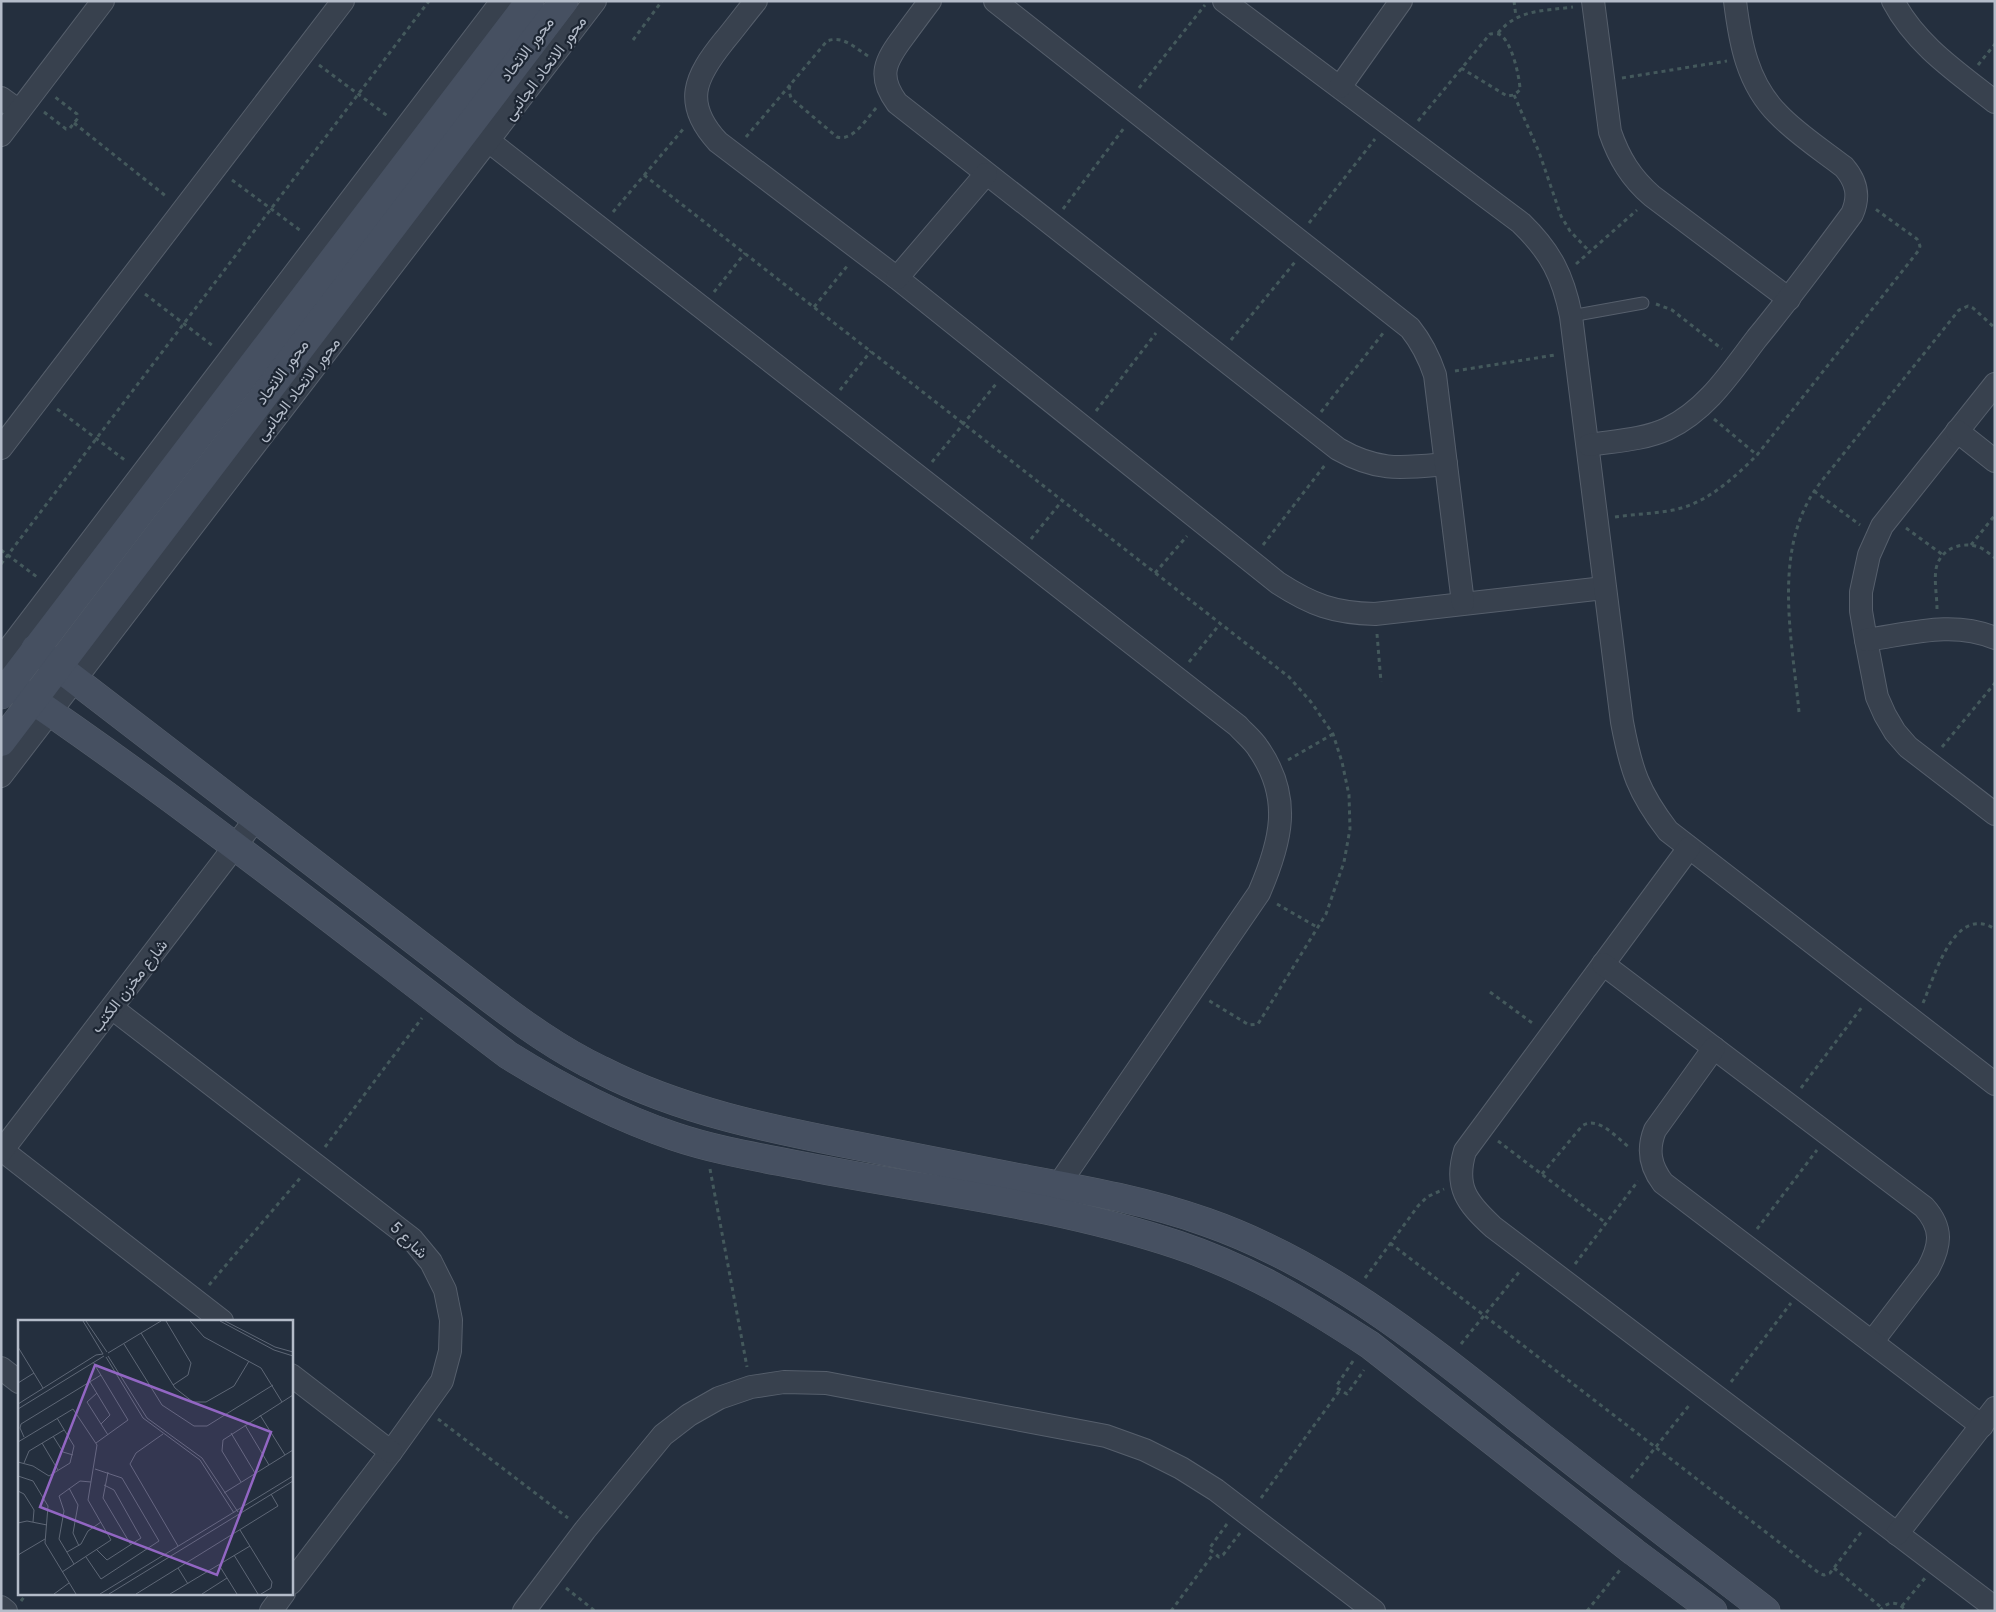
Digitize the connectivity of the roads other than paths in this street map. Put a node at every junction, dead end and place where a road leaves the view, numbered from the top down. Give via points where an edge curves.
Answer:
1 (103, 1) edge
2 (343, 1) edge
3 (502, 1) edge
4 (530, 1) edge
5 (564, 1) edge
6 (595, 1) edge
7 (756, 1) edge
8 (930, 1) edge
9 (995, 1) edge
10 (1224, 1) edge
11 (1401, 1) edge
12 (1734, 1) edge
13 (1893, 1) edge
14 (1594, 3) edge
15 (1340, 87) junction
16 (1, 98) edge
17 (29, 99) junction
18 (1995, 102) edge
19 (478, 133) junction
20 (1, 135) edge
21 (986, 174) junction
22 (898, 278) junction
23 (1788, 299) junction
24 (1643, 303) road end
25 (1571, 316) junction
26 (1995, 384) edge
27 (1957, 431) junction
28 (1589, 445) junction
29 (1, 448) edge
30 (1995, 461) edge
31 (1446, 464) junction
32 (1604, 588) junction
33 (1463, 603) junction
34 (1995, 638) edge
35 (1866, 640) junction
36 (36, 649) junction
37 (1, 658) edge
38 (67, 674) junction
39 (5, 689) edge
40 (42, 706) junction
41 (1, 742) edge
42 (1, 776) edge
43 (1995, 814) edge
44 (255, 820) junction
45 (236, 847) junction
46 (1690, 848) junction
47 (1603, 964) junction
48 (112, 1008) junction
49 (1714, 1048) junction
50 (1995, 1084) edge
51 (2, 1151) edge
52 (1059, 1184) junction
53 (221, 1320) edge
54 (1872, 1342) junction
55 (1, 1368) edge
56 (292, 1376) edge
57 (18, 1381) edge
58 (1988, 1417) edge
59 (391, 1452) junction
60 (1897, 1534) junction
61 (292, 1582) edge
62 (283, 1594) edge
63 (1, 1608) edge
64 (1995, 1608) edge
65 (6, 1611) edge
66 (270, 1611) edge
67 (524, 1611) edge
68 (1374, 1611) edge
69 (1713, 1611) edge
70 (1766, 1611) edge

1 - 17 street
2 - 29 street
3 - 37 street
4 - 36 street, محور الاتحاد
5 - 19 street, محور الاتحاد
6 - 19 street, محور الاتحاد الجانبى
7 - 22 street via 708,61 700,77 696,94 698,112 706,129 732,153
8 - 21 street via 890,55 885,67 889,93 907,112
9 - 31 street via 1410,328 1430,358 1435,375
10 - 15 street
11 - 15 street
12 - 23 street via 1745,58 1758,88 1778,115 1844,167 1856,185 1858,196 1852,214
13 - 18 street via 1924,45
14 - 23 street via 1610,132 1628,170 1652,196
15 - 25 street via 1521,223 1551,257 1561,277
16 - 17 street
17 - 20 street
19 - 38 street, محور الاتحاد
19 - 52 street via 1238,726 1258,747 1271,769 1280,801 1280,831 1274,860 1259,893
21 - 22 street
21 - 31 street via 1338,449 1374,466 1394,468
22 - 33 street via 1278,583 1302,598 1325,608 1375,614
23 - 28 street via 1700,408 1652,434
24 - 25 lane
25 - 28 street
26 - 27 street
27 - 30 street
27 - 35 street via 1876,537 1861,592
28 - 32 street
31 - 33 street
32 - 33 street
32 - 46 street via 1622,722 1636,780 1649,807 1668,831
34 - 35 street via 1969,630 1939,629
35 - 43 street via 1877,697 1896,732 1908,747
36 - 38 street
36 - 39 street, محور الاتحاد
38 - 40 street, محور الاتحاد
38 - 44 street
39 - 40 street
40 - 41 street, محور الاتحاد
40 - 42 street
40 - 45 street
44 - 45 street, شارع مخزن الكتب
44 - 52 street via 524,1025 602,1071 684,1104 769,1128
45 - 48 street, شارع مخزن الكتب
45 - 69 street via 508,1055 589,1102 640,1124 706,1145 823,1170 1012,1202 1127,1230 1179,1245 1278,1288 1371,1346
46 - 47 street
46 - 50 street
47 - 49 street
47 - 60 street via 1465,1151 1461,1168 1462,1186 1468,1200 1479,1214 1531,1256
48 - 51 street, شارع مخزن الكتب
48 - 59 street, شارع 5 via 412,1239 431,1262 445,1290 451,1320 450,1351 442,1381
49 - 54 street via 1655,1130 1650,1152 1652,1164 1663,1183
49 - 54 street via 1933,1216 1938,1242 1935,1255 1928,1269
51 - 53 street
52 - 70 street via 1134,1200 1208,1223 1284,1255 1352,1295 1446,1362
54 - 58 street
55 - 57 street
56 - 59 street
58 - 60 street
59 - 61 street, شارع 5
60 - 64 street
62 - 66 street
63 - 65 street
67 - 68 street via 663,1435 719,1398 784,1382 826,1383 1106,1436 1145,1450 1216,1490

